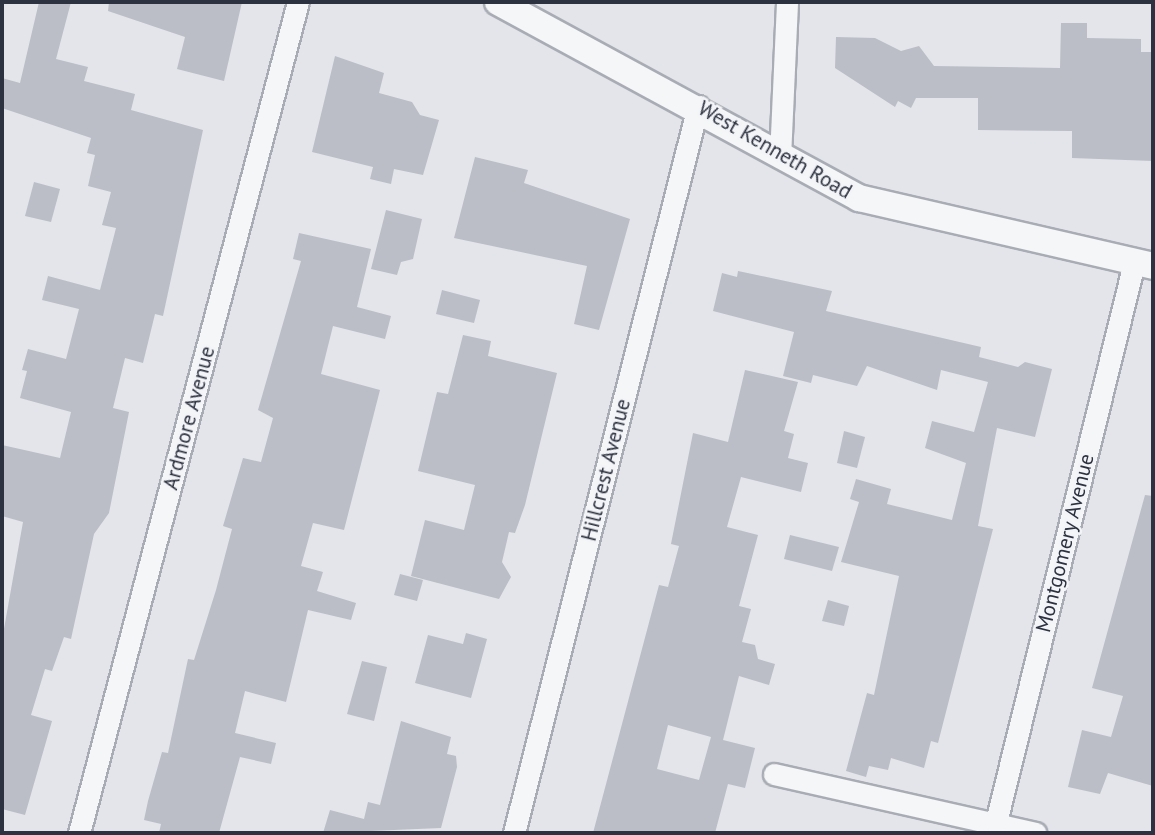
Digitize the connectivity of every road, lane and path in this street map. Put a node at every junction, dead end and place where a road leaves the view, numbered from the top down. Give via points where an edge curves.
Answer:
1 (298, 2) edge
2 (498, 2) edge
3 (787, 2) edge
4 (698, 106) junction
5 (780, 157) junction
6 (1144, 264) edge
7 (774, 774) dead end
8 (996, 822) junction
9 (79, 833) edge
10 (514, 833) edge
11 (1035, 833) edge

1 - 9 street, Ardmore Avenue
2 - 4 street, West Kenneth Road
3 - 5 street
4 - 5 street, West Kenneth Road
4 - 10 street, Hillcrest Avenue
5 - 6 street, West Kenneth Road via 859,198
6 - 8 street, Montgomery Avenue
7 - 8 street
8 - 11 street

